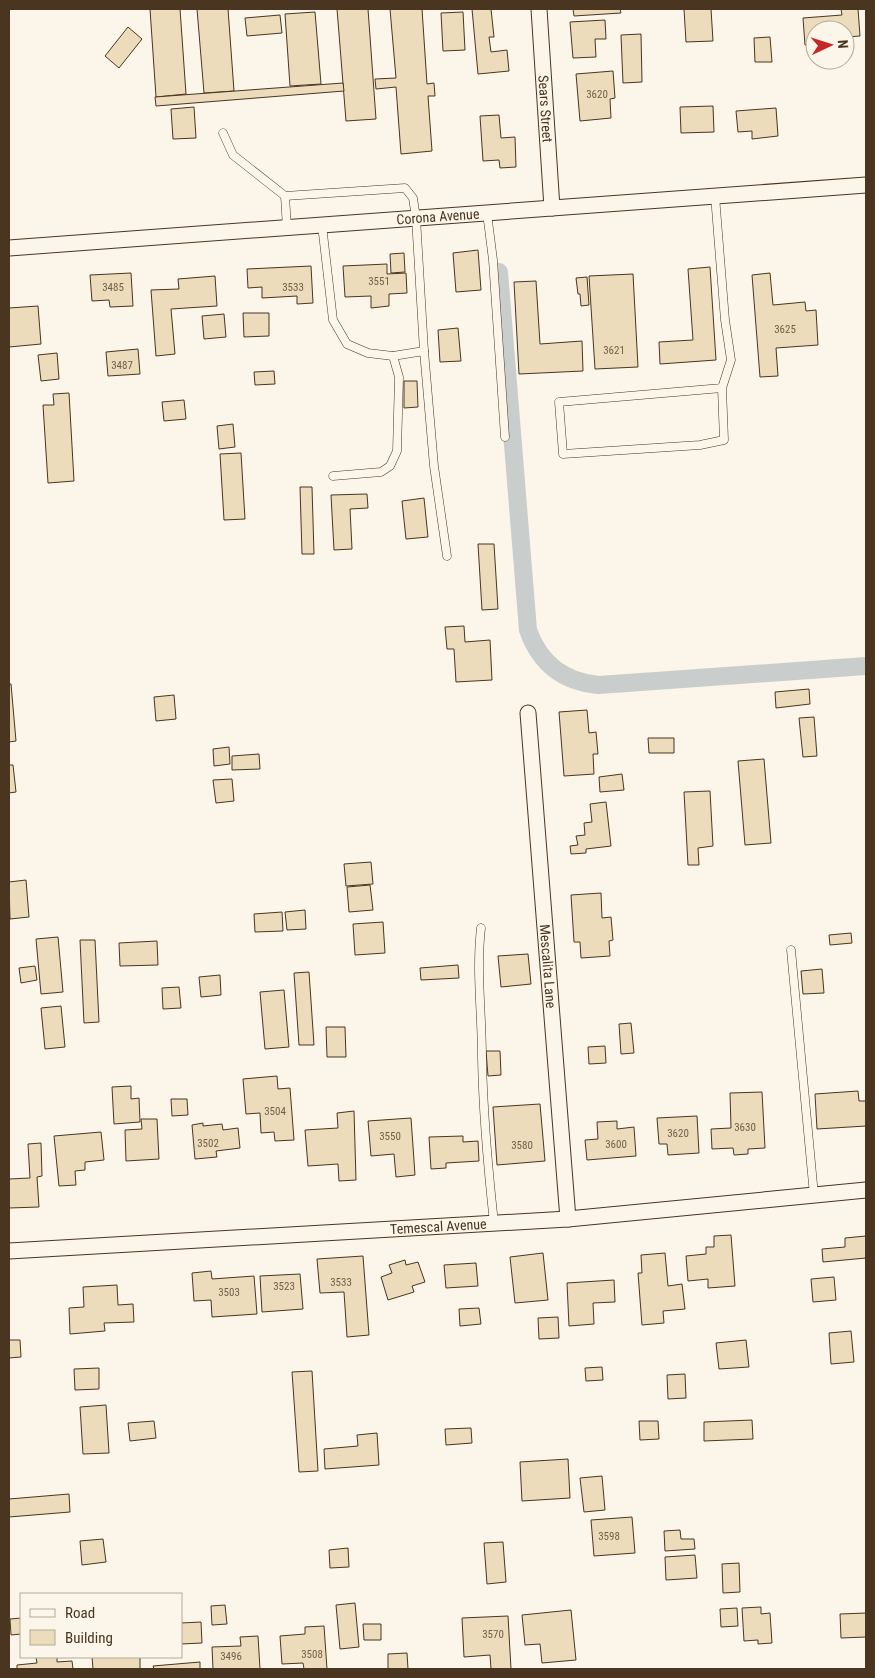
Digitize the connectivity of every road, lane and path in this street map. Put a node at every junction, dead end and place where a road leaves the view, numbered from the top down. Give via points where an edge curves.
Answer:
1 (539, 9) edge
2 (223, 132) dead end
3 (866, 185) edge
4 (284, 196) junction
5 (715, 196) junction
6 (552, 208) junction
7 (486, 213) junction
8 (416, 218) junction
9 (322, 225) junction
10 (287, 228) junction
11 (9, 248) edge
12 (424, 351) junction
13 (393, 356) junction
14 (722, 388) junction
15 (505, 437) dead end
16 (333, 476) dead end
17 (447, 556) dead end
18 (528, 713) dead end
19 (481, 928) dead end
20 (791, 950) dead end
21 (866, 1190) edge
22 (814, 1195) junction
23 (568, 1218) junction
24 (494, 1223) junction
25 (9, 1251) edge

1 - 6 street, Sears Street
2 - 4 lane via 233,155
3 - 5 street, Corona Avenue
4 - 8 lane via 405,188 413,198
4 - 10 lane
5 - 6 street, Corona Avenue
5 - 14 lane via 731,360
6 - 7 street, Corona Avenue
7 - 8 street, Corona Avenue
7 - 15 lane via 493,260
8 - 9 street, Corona Avenue
8 - 12 lane
9 - 10 street, Corona Avenue
9 - 13 lane via 333,320 347,344 368,353
10 - 11 street, Corona Avenue
12 - 13 lane
12 - 17 lane via 434,466
13 - 16 lane via 399,377 397,451 390,466 381,472
14 - 14 lane via 559,402 563,454 700,445 724,440
18 - 23 street, Mescalita Lane
19 - 24 lane via 482,1075
20 - 22 lane
21 - 22 street, Temescal Avenue
22 - 23 street, Temescal Avenue
23 - 24 street, Temescal Avenue
24 - 25 street, Temescal Avenue

